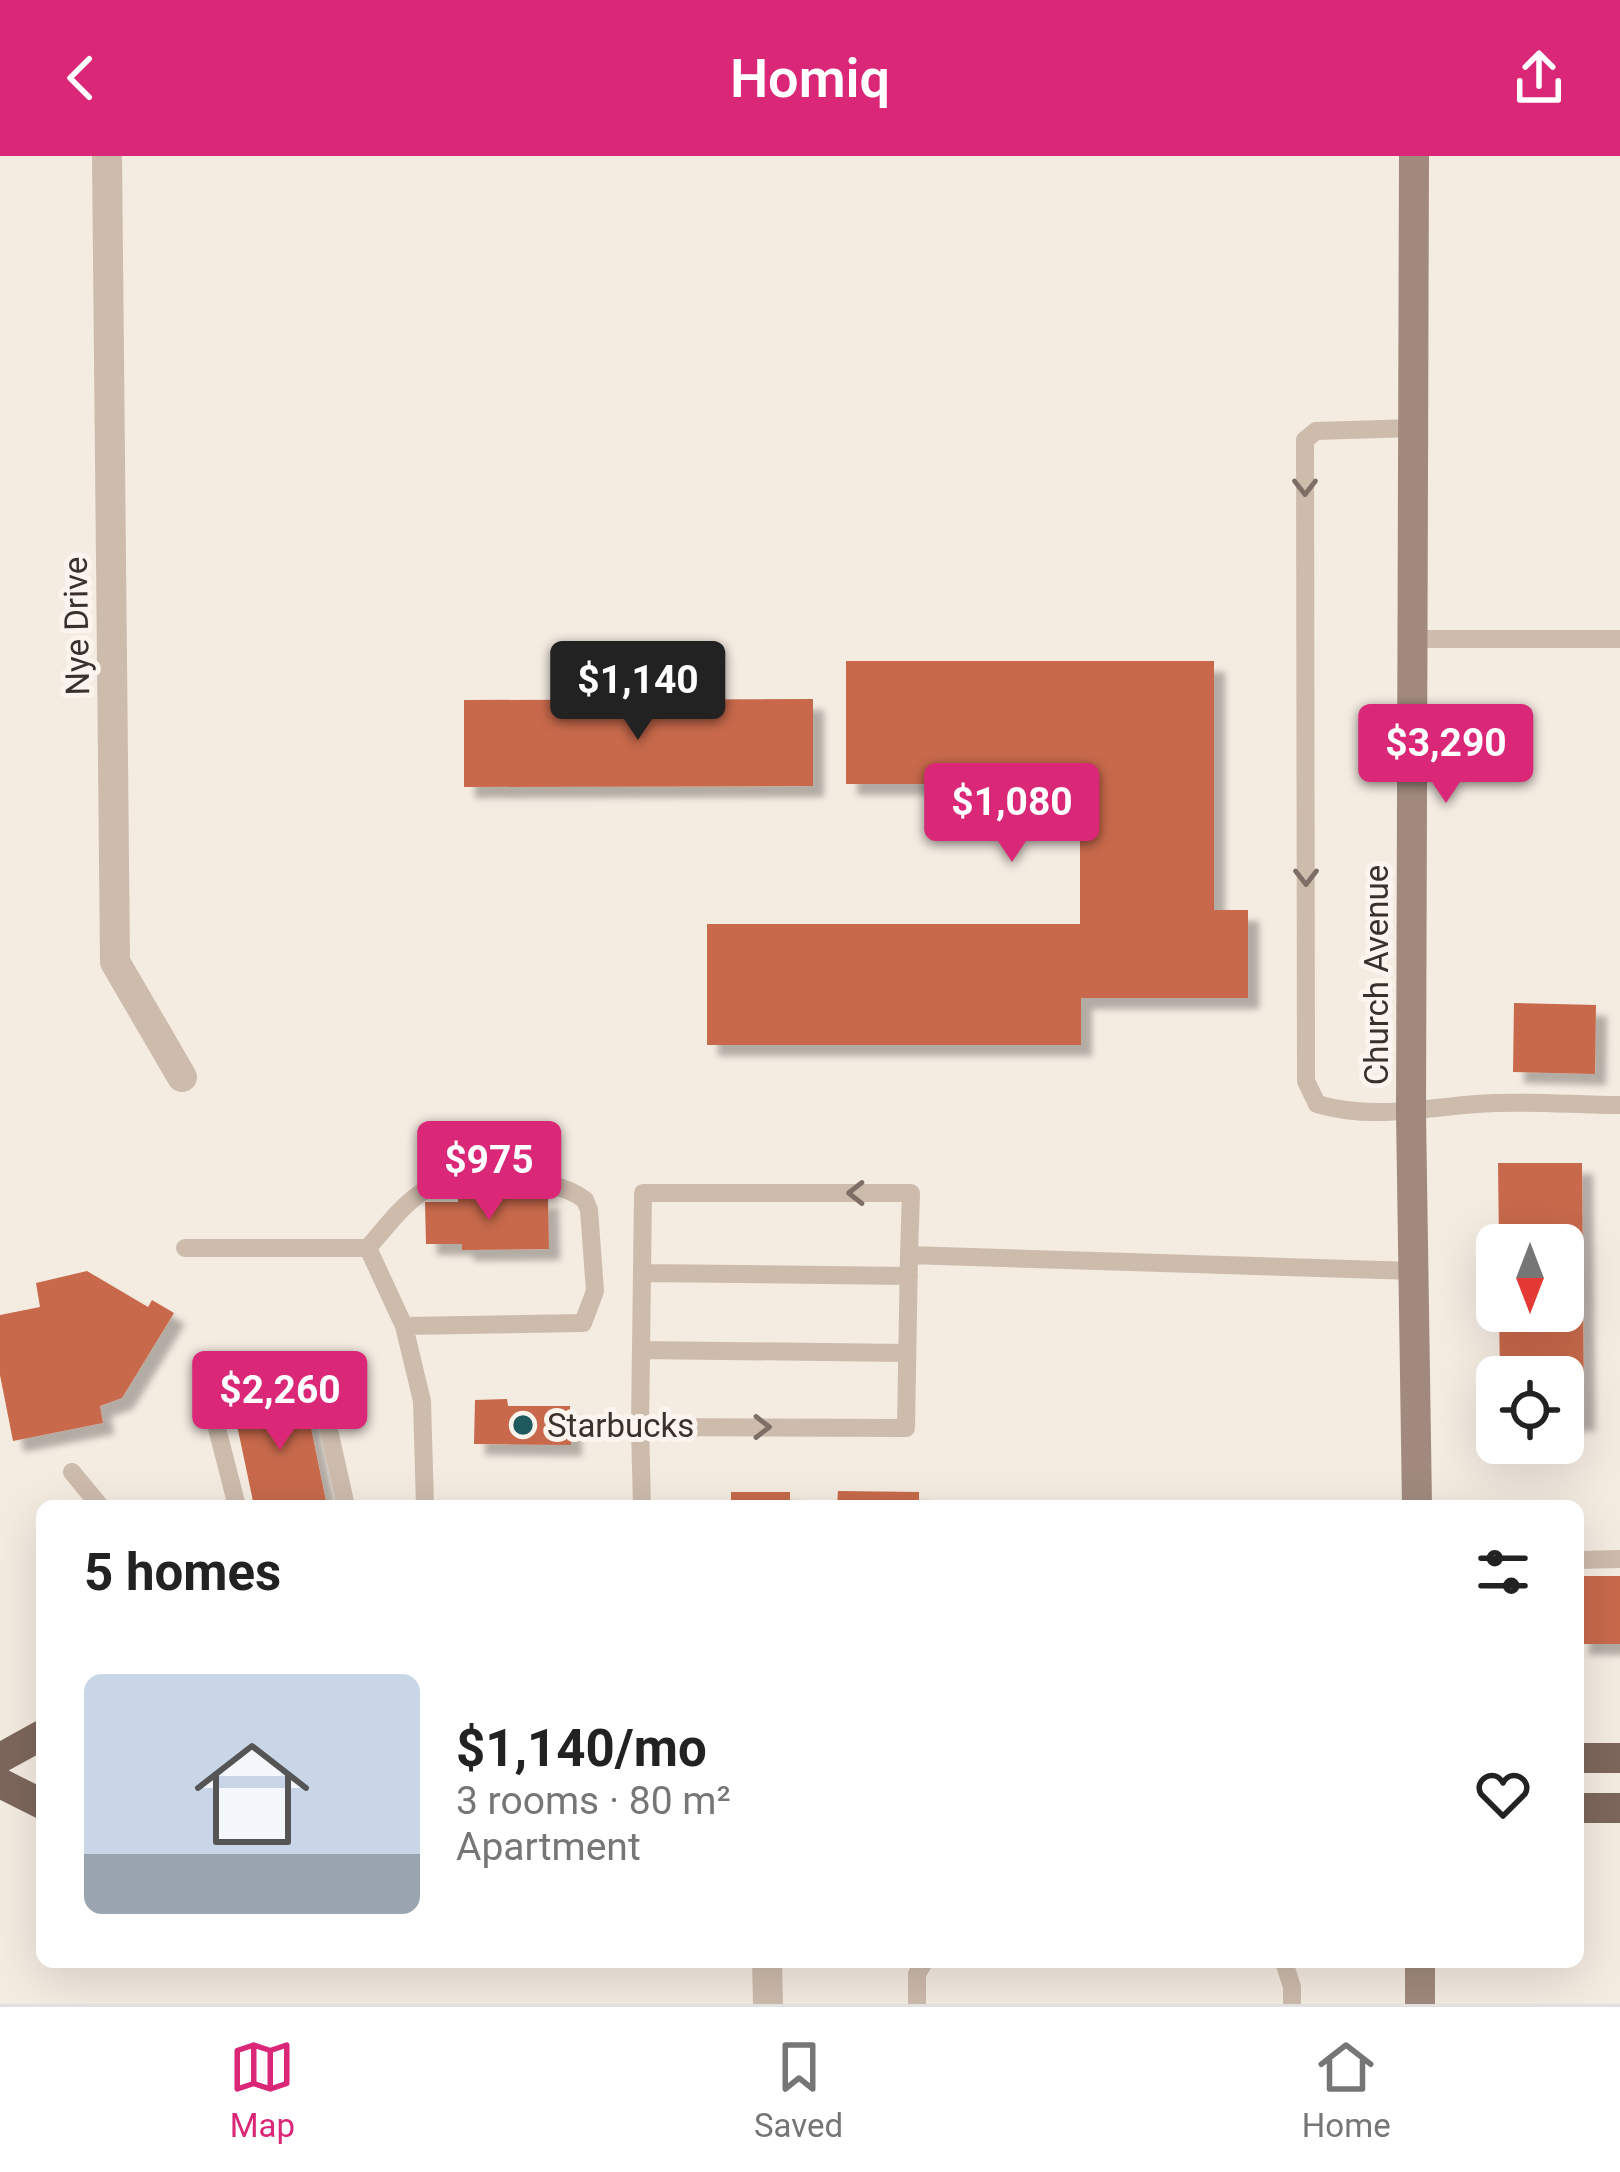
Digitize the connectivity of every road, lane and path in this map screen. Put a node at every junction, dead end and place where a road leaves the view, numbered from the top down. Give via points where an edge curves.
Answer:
1 (107, 156) edge
2 (1414, 156) edge
3 (1414, 428) junction
4 (1414, 639) junction
5 (1620, 639) edge
6 (182, 1077) dead end
7 (1620, 1105) edge
8 (1412, 1113) junction
9 (185, 1248) dead end
10 (368, 1248) junction
11 (909, 1255) junction
12 (1414, 1271) junction
13 (641, 1273) junction
14 (909, 1276) junction
15 (404, 1326) junction
16 (641, 1350) junction
17 (907, 1353) junction
18 (640, 1427) junction
19 (72, 1472) dead end
20 (95, 1500) edge
21 (235, 1500) edge
22 (345, 1500) edge
23 (425, 1500) edge
24 (642, 1500) edge
25 (1417, 1500) edge
26 (1620, 1559) edge
27 (1584, 1560) edge
28 (36, 1738) edge
29 (0, 1758) edge
30 (1584, 1758) edge
31 (1620, 1758) edge
32 (0, 1783) edge
33 (36, 1801) edge
34 (1584, 1808) edge
35 (1620, 1808) edge
36 (767, 1968) edge
37 (920, 1968) edge
38 (1286, 1968) edge
39 (1420, 1968) edge
40 (768, 2004) edge
41 (917, 2004) edge
42 (1292, 2004) edge
43 (1420, 2004) edge

1 - 6 street, Nye Drive via 116,962
2 - 3 street, Church Avenue
3 - 4 street, Church Avenue
3 -> 8 lane via 1316,430 1305,440 1306,1081 1317,1103 1348,1113
4 - 5 lane
4 - 8 street, Church Avenue
7 - 8 lane via 1482,1103
8 - 12 street, Church Avenue
9 - 10 lane
10 - 15 lane
10 - 15 lane via 410,1199 448,1179 537,1182 580,1195 589,1210 595,1291 583,1323
11 - 12 lane
11 -> 13 lane via 911,1193 643,1193
11 - 14 lane
12 - 25 street, Church Avenue
13 - 14 lane
13 - 16 lane
14 - 17 lane
15 - 23 lane via 422,1401
16 - 17 lane
16 - 18 lane
18 -> 17 lane via 906,1428
18 - 24 lane
19 - 20 lane
21 - 22 lane via 212,1409 225,1388 301,1371 319,1386
26 - 27 lane
28 - 29 main road
30 - 31 main road
32 - 33 main road
34 - 35 main road
36 - 40 street
37 - 41 lane
38 - 42 lane
39 - 43 street

